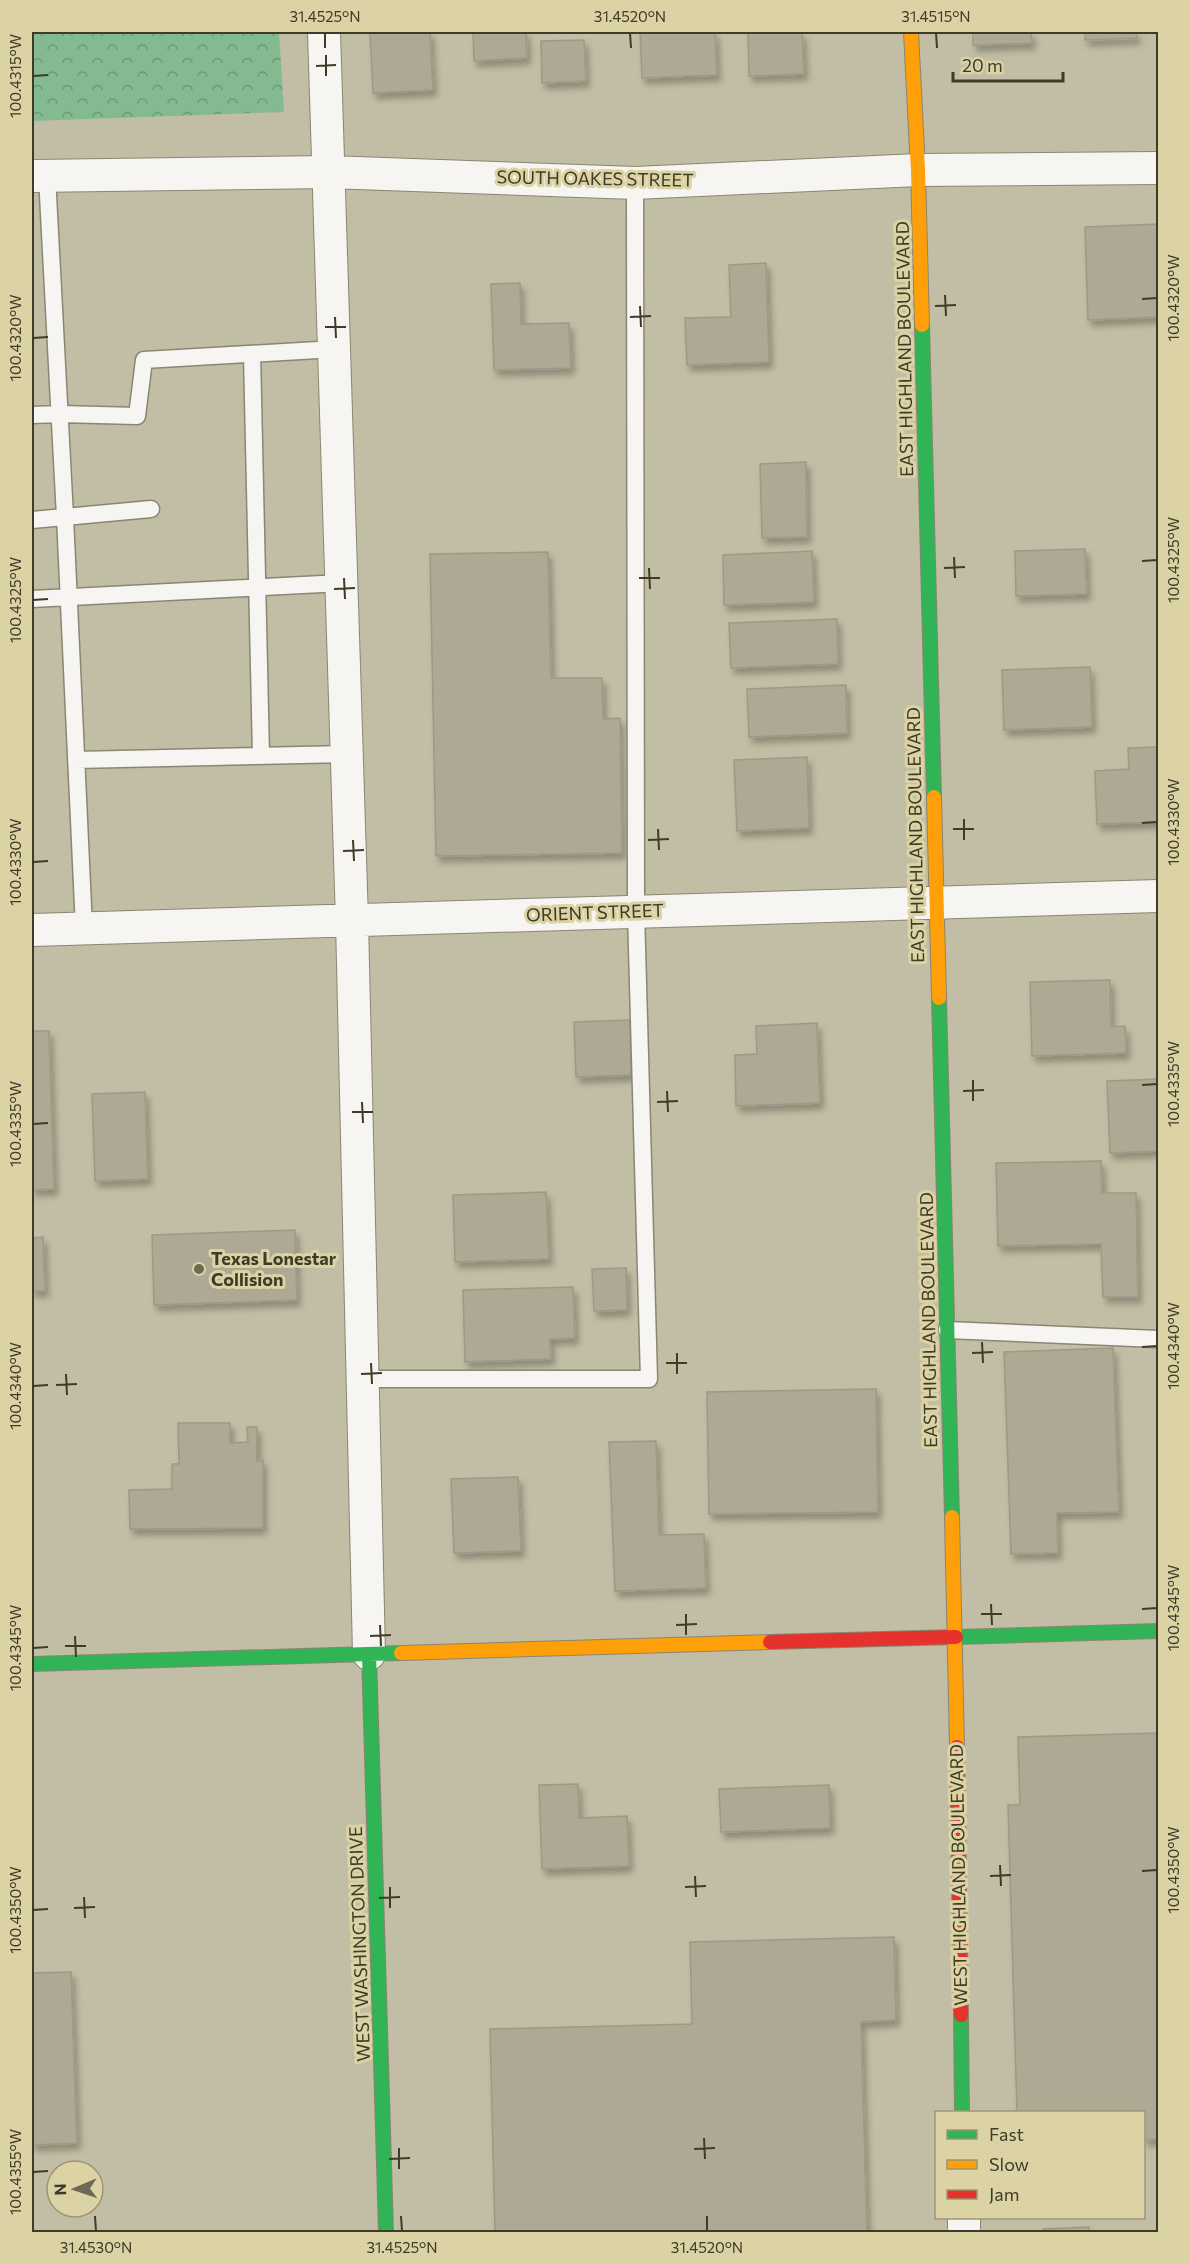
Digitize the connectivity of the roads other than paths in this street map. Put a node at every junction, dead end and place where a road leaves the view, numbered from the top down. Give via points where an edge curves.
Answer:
1 (324, 32) edge
2 (911, 32) edge
3 (1158, 168) edge
4 (918, 170) junction
5 (329, 172) junction
6 (39, 176) edge
7 (634, 183) junction
8 (335, 349) junction
9 (252, 354) junction
10 (60, 414) junction
11 (32, 416) edge
12 (151, 509) dead end
13 (66, 517) junction
14 (32, 520) edge
15 (342, 582) junction
16 (259, 587) junction
17 (69, 596) junction
18 (32, 598) edge
19 (347, 754) junction
20 (261, 756) junction
21 (76, 760) junction
22 (1158, 896) edge
23 (936, 903) junction
24 (636, 912) junction
25 (352, 921) junction
26 (84, 928) junction
27 (32, 930) edge
28 (947, 1330) junction
29 (1158, 1339) edge
30 (362, 1379) junction
31 (1158, 1631) edge
32 (955, 1637) junction
33 (369, 1654) junction
34 (32, 1664) edge
35 (962, 2111) edge
36 (386, 2232) edge

1 - 5 street
2 - 4 street, EAST HIGHLAND BOULEVARD
3 - 4 street, SOUTH OAKES STREET
4 - 7 street, SOUTH OAKES STREET
4 - 23 street, EAST HIGHLAND BOULEVARD
5 - 6 street, SOUTH OAKES STREET
5 - 7 street, SOUTH OAKES STREET
5 - 8 street
6 - 10 lane
7 - 24 lane
8 - 9 lane
8 - 15 street
9 - 10 lane via 144,360 136,416
9 - 16 lane
10 - 11 lane
10 - 13 lane
12 - 13 lane
13 - 14 lane
13 - 17 lane
15 - 16 lane
15 - 19 street
16 - 17 lane
16 - 20 lane
17 - 18 lane
17 - 21 lane
19 - 20 lane
19 - 25 street
20 - 21 lane
21 - 26 lane
22 - 23 street, ORIENT STREET
23 - 24 street, ORIENT STREET
23 - 28 street, EAST HIGHLAND BOULEVARD
24 - 25 street, ORIENT STREET
24 - 30 lane via 649,1379
25 - 26 street, ORIENT STREET
25 - 30 street
26 - 27 street, ORIENT STREET
28 - 29 lane
28 - 32 street, EAST HIGHLAND BOULEVARD
30 - 33 street
31 - 32 street
32 - 33 street
32 - 35 street, WEST HIGHLAND BOULEVARD
33 - 34 street
33 - 36 street, WEST WASHINGTON DRIVE

